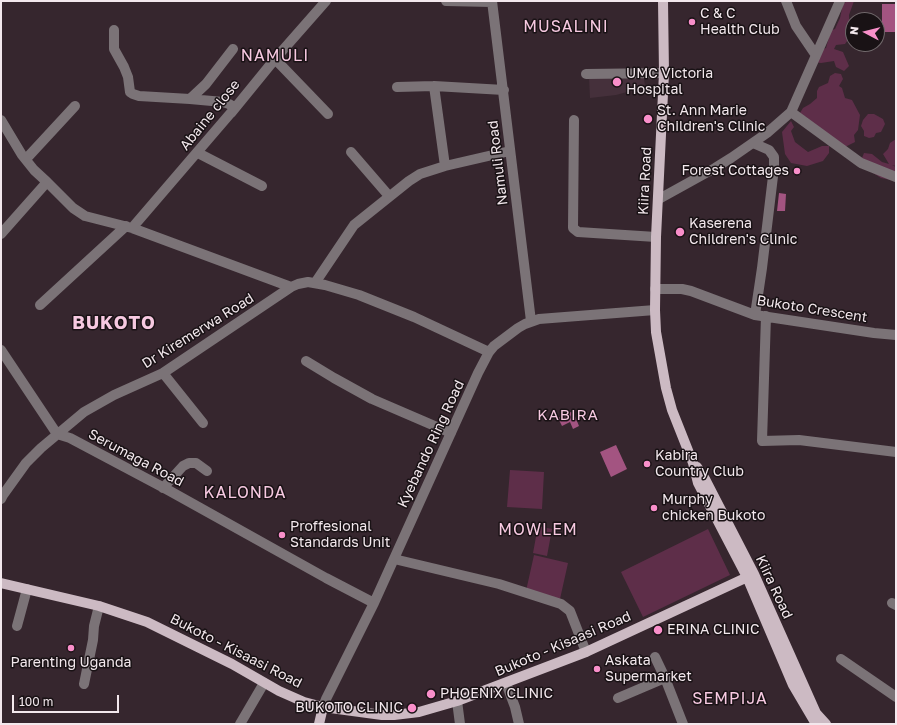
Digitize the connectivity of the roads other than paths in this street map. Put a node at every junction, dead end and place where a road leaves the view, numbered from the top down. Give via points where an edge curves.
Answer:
1 (326, 1) edge
2 (446, 1) edge
3 (492, 1) edge
4 (663, 1) edge
5 (786, 1) edge
6 (840, 1) edge
7 (114, 30) dead end
8 (233, 48) dead end
9 (815, 54) junction
10 (275, 59) junction
11 (664, 73) junction
12 (586, 74) dead end
13 (434, 86) junction
14 (397, 87) dead end
15 (504, 90) junction
16 (190, 98) junction
17 (75, 106) dead end
18 (235, 108) junction
19 (791, 112) junction
20 (328, 114) dead end
21 (1, 120) edge
22 (574, 120) dead end
23 (753, 143) junction
24 (510, 151) junction
25 (351, 152) dead end
26 (198, 153) junction
27 (26, 160) junction
28 (445, 166) junction
29 (896, 178) edge
30 (46, 182) junction
31 (262, 186) dead end
32 (388, 196) junction
33 (659, 199) junction
34 (129, 227) junction
35 (1, 234) edge
36 (656, 240) junction
37 (315, 283) junction
38 (291, 287) junction
39 (655, 289) junction
40 (40, 305) dead end
41 (655, 306) junction
42 (755, 315) junction
43 (766, 316) junction
44 (532, 321) junction
45 (896, 335) edge
46 (2, 352) edge
47 (489, 352) junction
48 (306, 361) dead end
49 (163, 373) junction
50 (203, 423) dead end
51 (451, 432) junction
52 (57, 434) junction
53 (896, 452) edge
54 (207, 471) dead end
55 (163, 488) junction
56 (1, 499) edge
57 (394, 558) junction
58 (750, 576) junction
59 (1, 583) edge
60 (27, 588) junction
61 (374, 603) junction
62 (99, 606) junction
63 (17, 626) dead end
64 (586, 652) junction
65 (655, 657) dead end
66 (841, 659) dead end
67 (665, 678) junction
68 (264, 683) junction
69 (506, 683) junction
70 (84, 684) dead end
71 (618, 698) dead end
72 (896, 698) edge
73 (457, 702) junction
74 (323, 707) junction
75 (240, 724) edge
76 (319, 724) edge
77 (460, 724) edge
78 (519, 724) edge
79 (682, 724) edge
80 (816, 724) edge
81 (826, 724) edge

1 - 10 street, Abaine close
2 - 3 street
3 - 15 street, Namuli Road
4 - 11 main road, Kiira Road
5 - 9 street via 796,26
6 - 9 street
7 - 16 street via 114,49 126,73 130,92 139,96
8 - 16 street via 206,84
9 - 19 street
10 - 18 street, Abaine close
10 - 20 street
11 - 12 street
11 - 33 main road, Kiira Road
13 - 14 street
13 - 15 street
13 - 28 street
15 - 24 street, Namuli Road
16 - 18 street via 222,102
17 - 27 street
18 - 26 street, Abaine close
18 - 34 street
19 - 23 street
19 - 29 street via 862,163
21 - 27 street
22 - 36 street via 573,228 578,232
23 - 33 street via 715,168
23 - 42 street via 770,150 774,157
24 - 28 street
24 - 44 street, Namuli Road
25 - 32 street
26 - 31 street
26 - 34 street, Abaine close
27 - 30 street
28 - 32 street via 415,177
30 - 34 street via 77,211 96,219
30 - 35 street
32 - 37 street via 354,225
33 - 36 main road, Kiira Road
34 - 38 street
34 - 40 street
36 - 39 main road, Kiira Road
37 - 38 street
37 - 47 street via 387,306
38 - 49 street, Dr Kiremerwa Road
39 - 41 main road, Kiira Road
39 - 42 street, Bukoto Crescent via 691,291
41 - 44 street, Kyebando Ring Road
41 - 58 main road, Kiira Road via 656,332 666,388 677,424 693,462 698,483
42 - 43 street, Bukoto Crescent
43 - 45 street, Bukoto Crescent
43 - 53 street via 762,441 799,440
44 - 47 street, Kyebando Ring Road via 509,334
46 - 52 street
47 - 51 street, Kyebando Ring Road
48 - 51 street via 368,397
49 - 50 street
49 - 52 street, Dr Kiremerwa Road via 91,406
51 - 57 street, Kyebando Ring Road
52 - 55 street, Serumaga Road via 70,438
52 - 56 street, Dr Kiremerwa Road via 26,463
54 - 55 street via 196,463 189,463
55 - 61 street, Serumaga Road
57 - 61 street, Kyebando Ring Road
57 - 64 street via 499,584 561,604 570,611
58 - 64 main road, Bukoto - Kisaasi Road
58 - 80 main road, Kiira Road via 793,684
58 - 81 main road, Kiira Road via 816,713
59 - 60 main road, Bukoto - Kisaasi Road
60 - 62 main road, Bukoto - Kisaasi Road
60 - 63 street
61 - 74 street, Kyebando Ring Road
62 - 68 main road, Bukoto - Kisaasi Road via 147,622 232,664
62 - 70 street
64 - 69 main road, Bukoto - Kisaasi Road
65 - 67 street
66 - 72 street
67 - 71 street
67 - 79 street
68 - 74 main road, Bukoto - Kisaasi Road via 297,699
68 - 75 street
69 - 73 main road, Bukoto - Kisaasi Road
69 - 78 street
73 - 74 main road, Bukoto - Kisaasi Road via 419,712 394,715
73 - 77 street
74 - 76 main road

